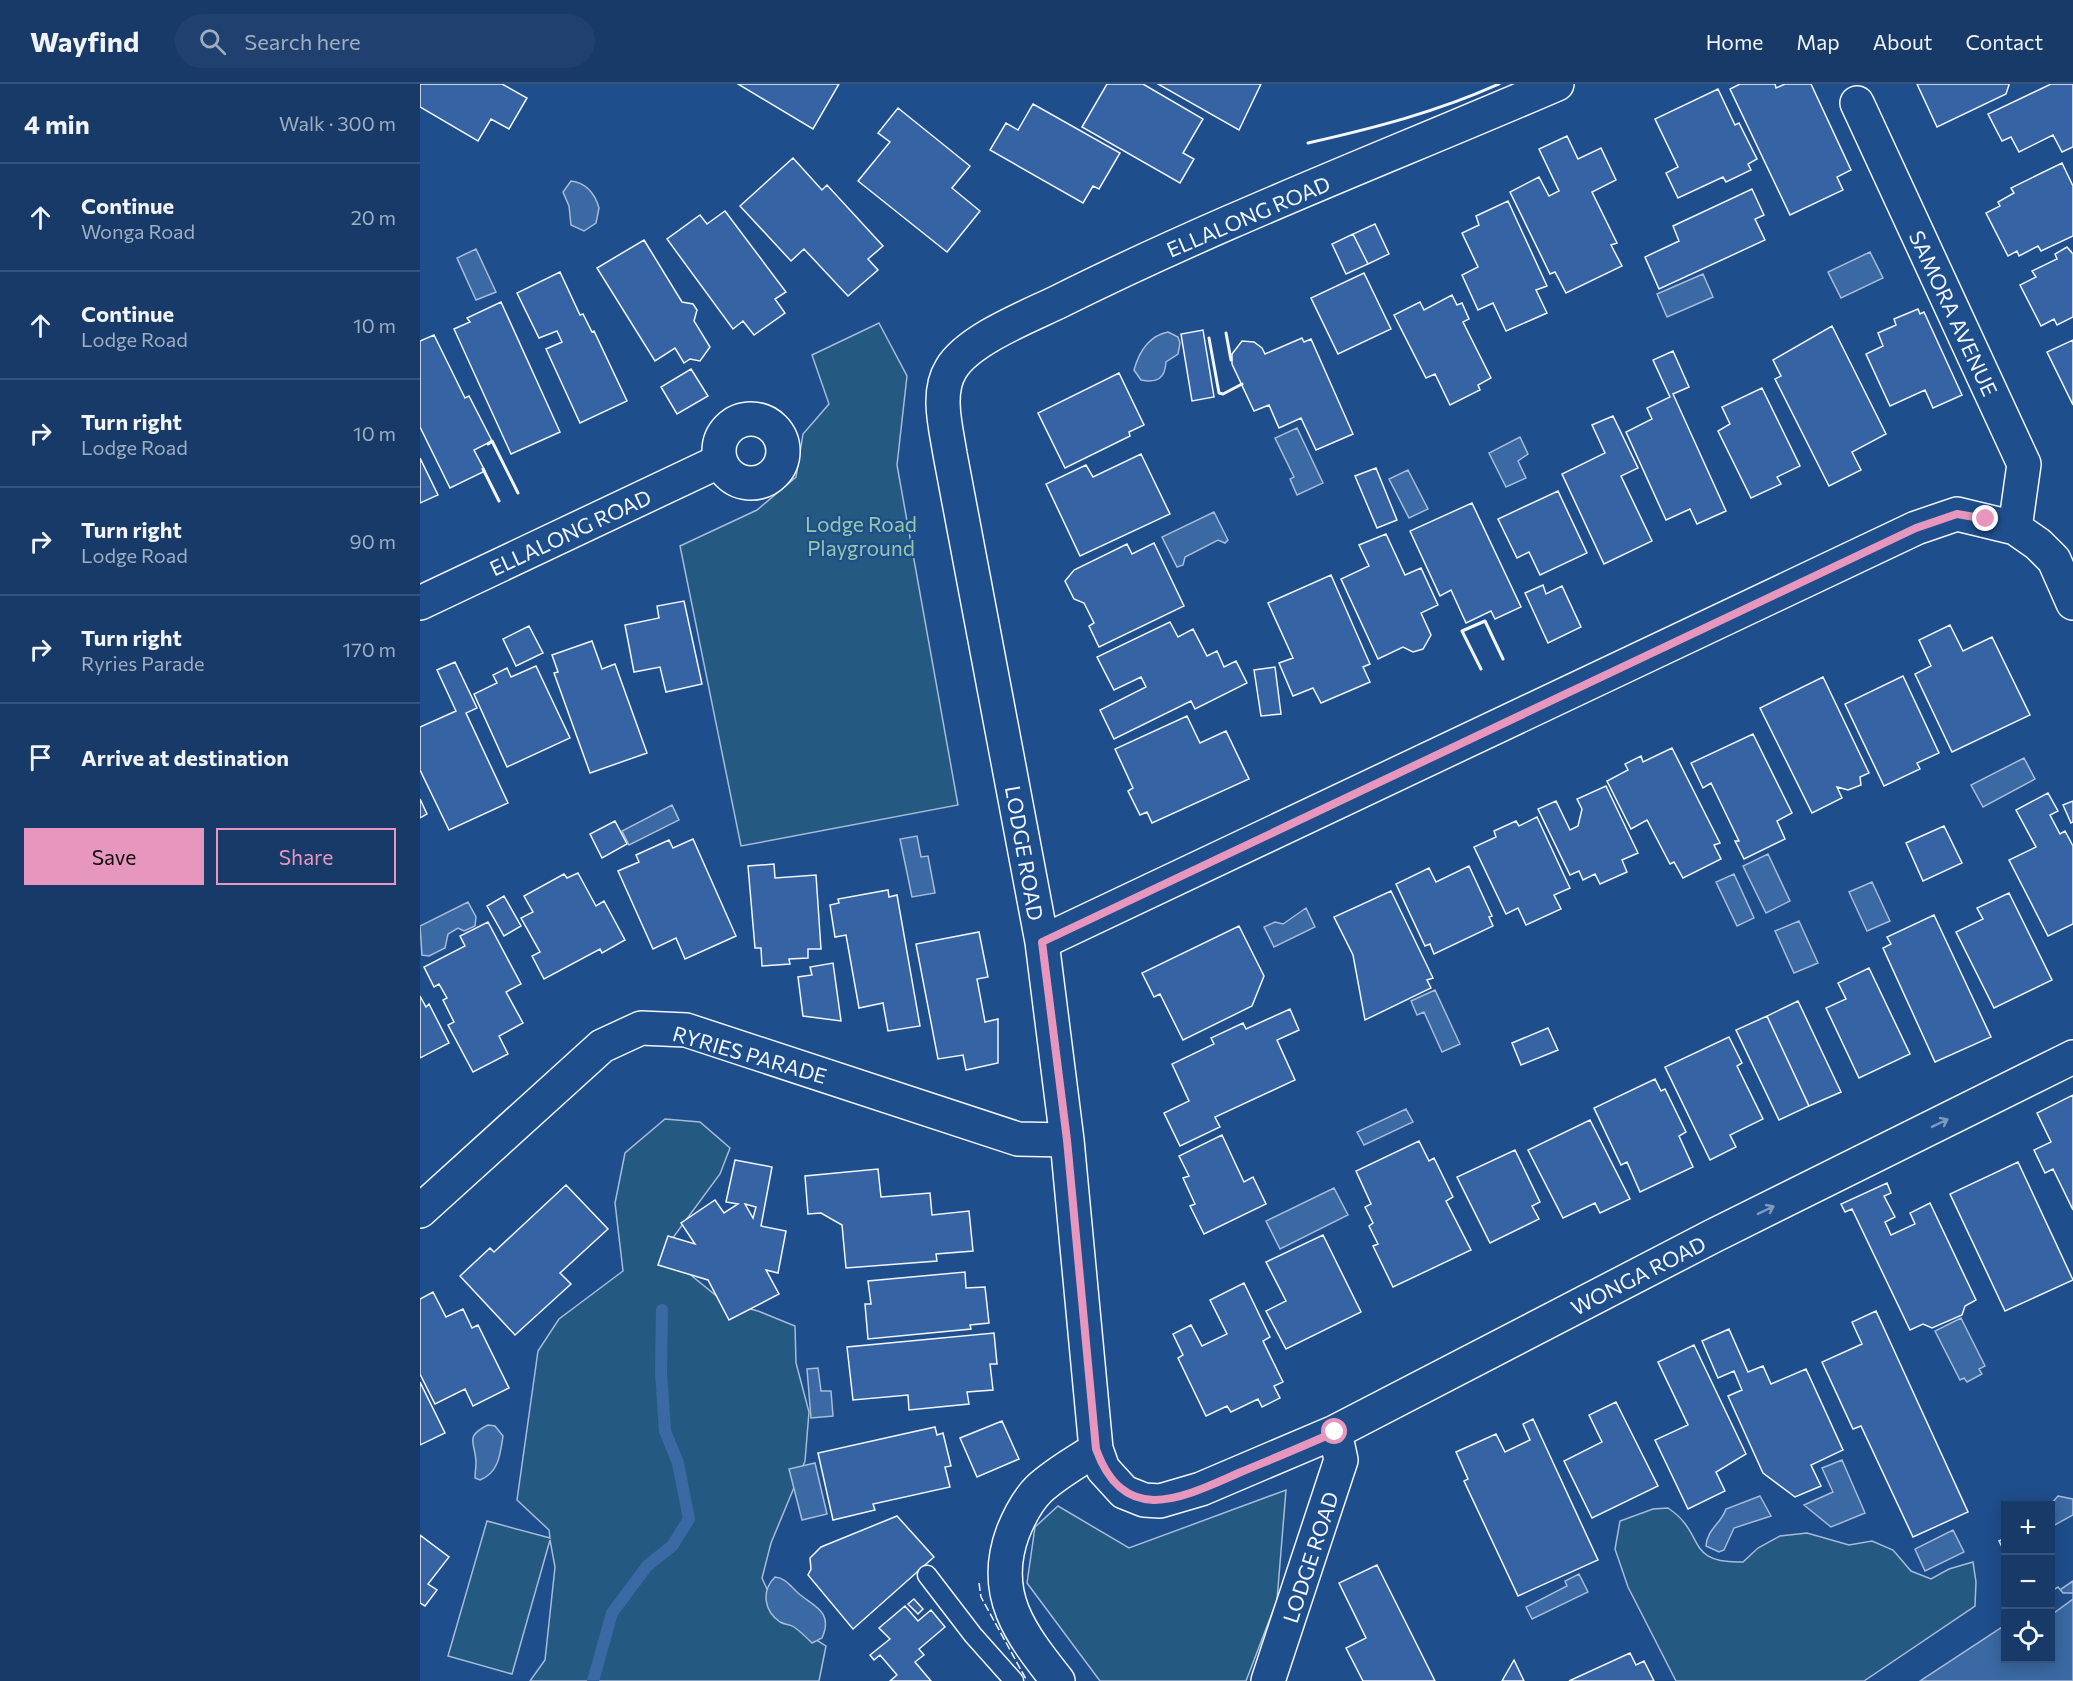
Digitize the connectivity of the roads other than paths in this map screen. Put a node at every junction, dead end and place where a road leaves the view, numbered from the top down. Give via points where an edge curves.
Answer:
1 (1557, 84) edge
2 (1857, 103) dead end
3 (951, 369) joint
4 (720, 461) dead end
5 (2015, 528) junction
6 (420, 603) edge
7 (2073, 603) edge
8 (1042, 942) junction
9 (2073, 1057) edge
10 (1067, 1140) junction
11 (420, 1211) edge
12 (1335, 1432) junction
13 (1096, 1449) junction
14 (1201, 1489) joint
15 (927, 1575) dead end
16 (1014, 1681) edge
17 (1058, 1681) edge
18 (1268, 1681) edge

1 - 3 street, ELLALONG ROAD via 1129,266 981,341
2 - 5 street, SAMORA AVENUE via 2024,464
3 - 8 street, LODGE ROAD via 944,390 950,454
4 - 6 street, ELLALONG ROAD
5 - 7 street via 2054,560
5 - 8 street via 1957,514 1916,528
8 - 10 street, LODGE ROAD
12 -> 9 street, WONGA ROAD via 1713,1236
10 - 11 street, RYRIES PARADE via 1017,1138 686,1030 642,1028 602,1046
10 - 13 street, LODGE ROAD
12 - 14 street, WONGA ROAD
12 - 18 street, LODGE ROAD via 1341,1460
13 - 14 street, LODGE ROAD via 1103,1468 1124,1492 1144,1500 1160,1501
13 - 17 street via 1038,1490 1019,1517 1004,1559 1003,1584 1018,1622 1027,1642
15 - 16 lane

